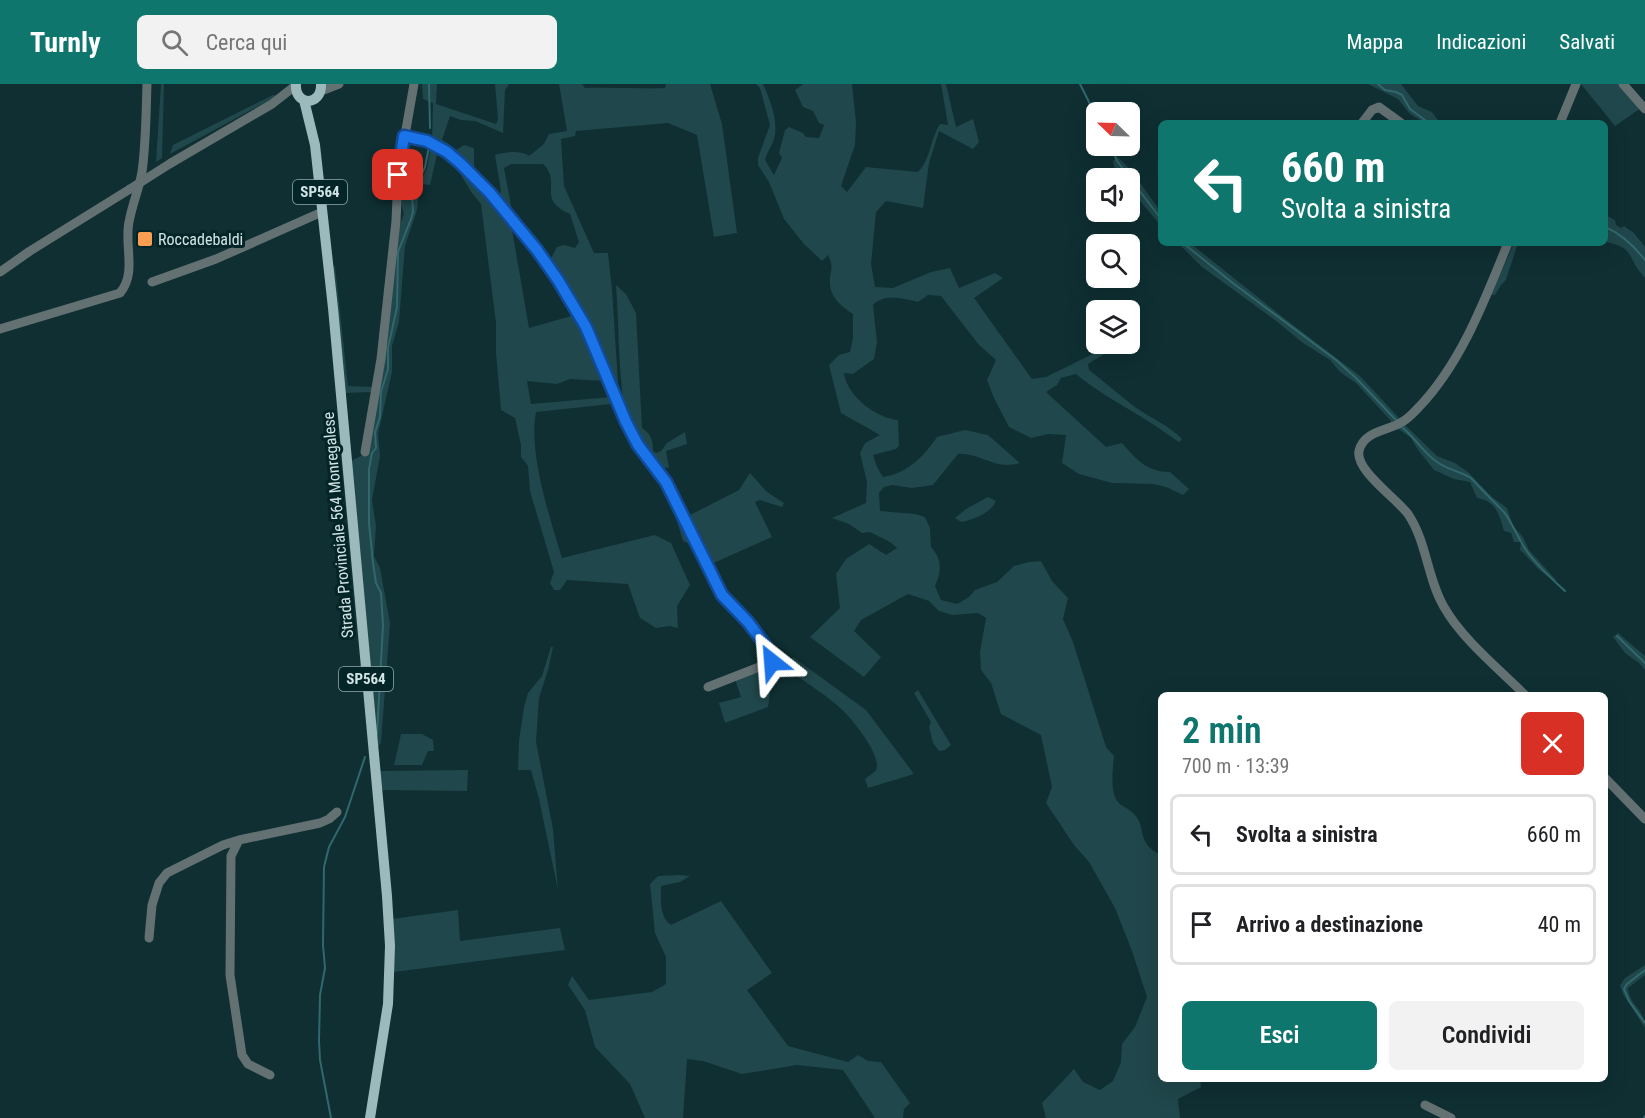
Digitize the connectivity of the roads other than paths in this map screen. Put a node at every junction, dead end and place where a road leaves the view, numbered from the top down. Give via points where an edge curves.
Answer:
1 (147, 84) edge
2 (339, 84) edge
3 (414, 84) edge
4 (1576, 84) edge
5 (1623, 84) edge
6 (295, 85) edge
7 (320, 91) edge
8 (302, 99) junction
9 (272, 104) junction
10 (1645, 110) edge
11 (1364, 120) edge
12 (1397, 120) edge
13 (1561, 120) edge
14 (404, 136) junction
15 (315, 145) junction
16 (322, 212) junction
17 (1507, 246) edge
18 (0, 272) edge
19 (152, 282) dead end
20 (137, 287) dead end
21 (120, 293) junction
22 (0, 329) edge
23 (365, 452) dead end
24 (708, 687) dead end
25 (1522, 692) edge
26 (1608, 781) edge
27 (337, 812) dead end
28 (1645, 819) edge
29 (239, 840) junction
30 (149, 938) dead end
31 (270, 1075) dead end
32 (1425, 1105) dead end
33 (370, 1118) edge
34 (1451, 1118) edge

1 - 21 street via 142,171 127,237 129,275
2 - 7 street
3 - 14 street
4 - 13 street
5 - 10 street
6 - 8 main road, Strada Provinciale 564 Monregalese / SP564
6 - 9 street
7 - 8 main road via 311,101
7 - 15 main road, Strada Provinciale 564 Monregalese / SP564
8 - 9 street
8 - 15 main road, Strada Provinciale 564 Monregalese / SP564
9 - 18 street, bridge
11 - 12 street via 1379,107
14 - 23 street via 381,358
14 - 24 street via 427,141 460,163 537,250 586,327 626,422 666,482 722,595 766,646 772,662
15 - 16 main road, Strada Provinciale 564 Monregalese / SP564
16 - 19 street via 216,259
16 - 33 main road, Strada Provinciale 564 Monregalese / SP564 via 390,946 386,1024
17 - 25 street via 1461,348 1427,399 1408,418 1366,438 1358,458 1363,469 1413,523 1437,593 1450,616
20 - 21 street
21 - 22 street
26 - 28 street
27 - 29 street via 320,822
29 - 30 street via 163,876 152,905
29 - 31 street via 231,856 230,975 242,1054 248,1064
32 - 34 street

